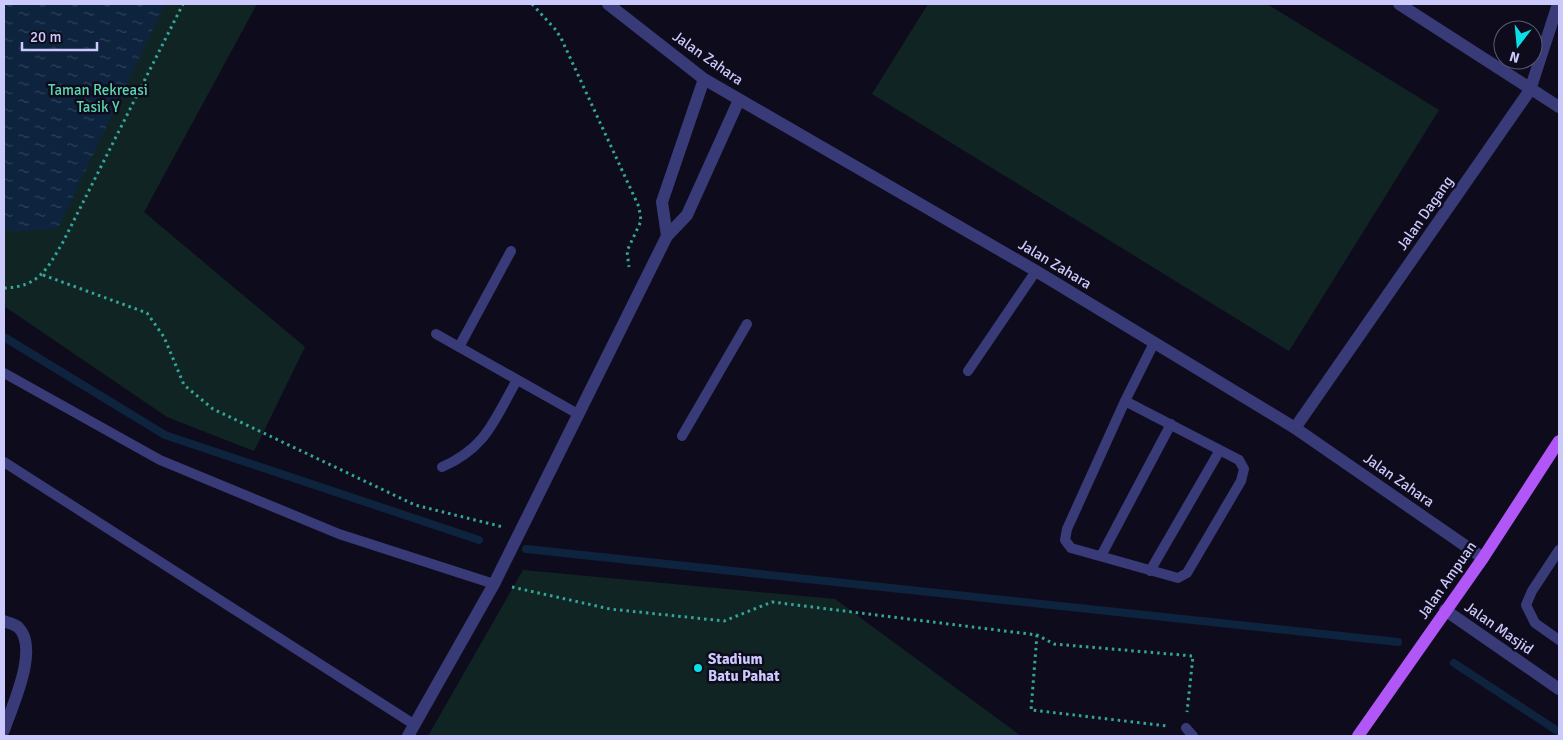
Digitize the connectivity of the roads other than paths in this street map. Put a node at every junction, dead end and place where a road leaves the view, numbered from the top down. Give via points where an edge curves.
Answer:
1 (608, 4) edge
2 (1399, 4) edge
3 (1558, 4) edge
4 (704, 79) junction
5 (1530, 90) junction
6 (739, 100) junction
7 (1559, 107) edge
8 (667, 236) junction
9 (511, 251) dead end
10 (1036, 271) junction
11 (747, 324) dead end
12 (436, 334) dead end
13 (1154, 342) junction
14 (459, 347) junction
15 (968, 371) dead end
16 (4, 373) edge
17 (517, 380) junction
18 (1125, 401) junction
19 (578, 414) junction
20 (1171, 424) junction
21 (1294, 428) junction
22 (682, 436) dead end
23 (1559, 441) edge
24 (1220, 450) junction
25 (4, 462) edge
26 (442, 466) dead end
27 (1559, 550) edge
28 (1101, 556) junction
29 (1483, 558) junction
30 (1150, 571) junction
31 (494, 584) junction
32 (1445, 610) junction
33 (4, 621) edge
34 (1559, 640) edge
35 (1559, 689) edge
36 (415, 725) junction
37 (4, 730) edge
38 (408, 736) edge
39 (1358, 736) edge

1 - 4 street, Jalan Zahara
2 - 5 street
3 - 5 street, Jalan Dagang
4 - 6 street, Jalan Zahara
4 - 8 street via 662,202
5 - 7 street
5 - 21 street, Jalan Dagang
6 - 8 street via 687,215
6 - 10 street, Jalan Zahara
8 - 19 street
9 - 14 lane
10 - 13 street, Jalan Zahara
10 - 15 lane
11 - 22 lane
12 - 14 lane
13 - 18 lane
13 - 21 street, Jalan Zahara
14 - 17 lane
16 - 31 lane via 160,460 339,534
17 - 19 lane
17 - 26 lane via 486,435 462,458
18 - 20 lane
18 - 28 lane via 1065,540 1072,548
19 - 31 street
20 - 24 lane
20 - 28 lane
21 - 29 street, Jalan Zahara
23 - 29 main road, Jalan Ampuan
24 - 30 lane
24 - 30 lane via 1239,460 1244,469 1241,482 1187,573 1178,578
25 - 36 lane
27 - 34 lane via 1526,605 1535,623
28 - 30 lane
29 - 32 main road, Jalan Ampuan
31 - 36 street
32 - 35 street, Jalan Masjid
32 - 39 main road, Jalan Ampuan
33 - 37 street via 18,627 28,648
36 - 38 street

